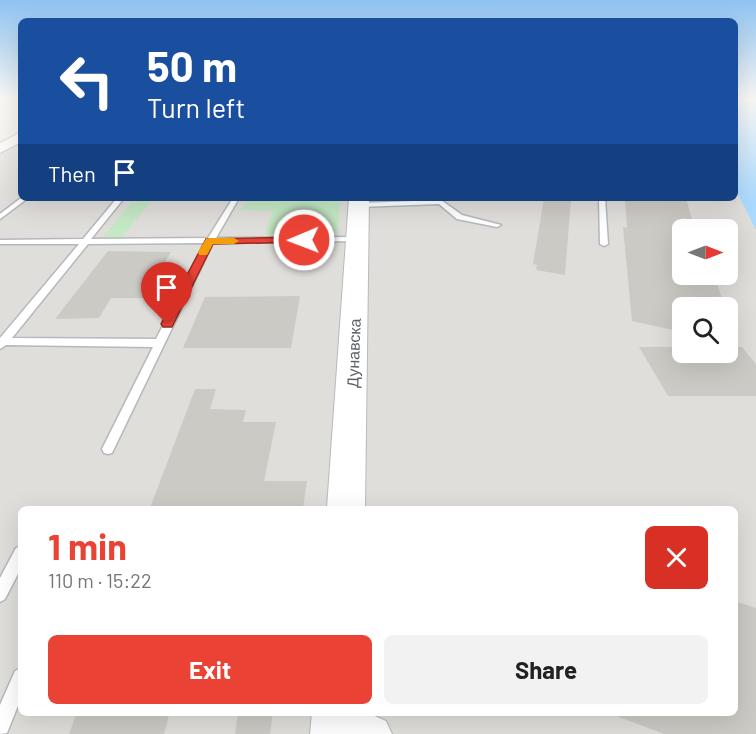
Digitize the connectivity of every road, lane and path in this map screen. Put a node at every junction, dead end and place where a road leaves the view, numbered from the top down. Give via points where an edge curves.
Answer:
1 (18, 138) edge
2 (0, 149) edge
3 (22, 201) edge
4 (119, 201) edge
5 (234, 201) edge
6 (359, 201) edge
7 (442, 201) edge
8 (602, 201) edge
9 (0, 217) edge
10 (497, 225) dead end
11 (358, 239) junction
12 (210, 241) junction
13 (0, 242) edge
14 (84, 243) junction
15 (604, 244) dead end
16 (1, 343) edge
17 (158, 343) junction
18 (108, 449) dead end
19 (346, 506) edge
20 (18, 559) edge
21 (0, 594) edge
22 (18, 684) edge
23 (0, 726) edge

1 - 2 street
3 - 9 lane
4 - 14 lane
5 - 12 lane
6 - 11 main road, Дунавска
7 - 10 lane via 460,217
8 - 15 lane
11 - 12 lane
11 - 19 main road, Дунавска
12 - 14 lane
12 - 17 lane
13 - 14 lane
14 - 16 lane
16 - 17 lane
17 - 18 lane
20 - 21 lane
22 - 23 lane

